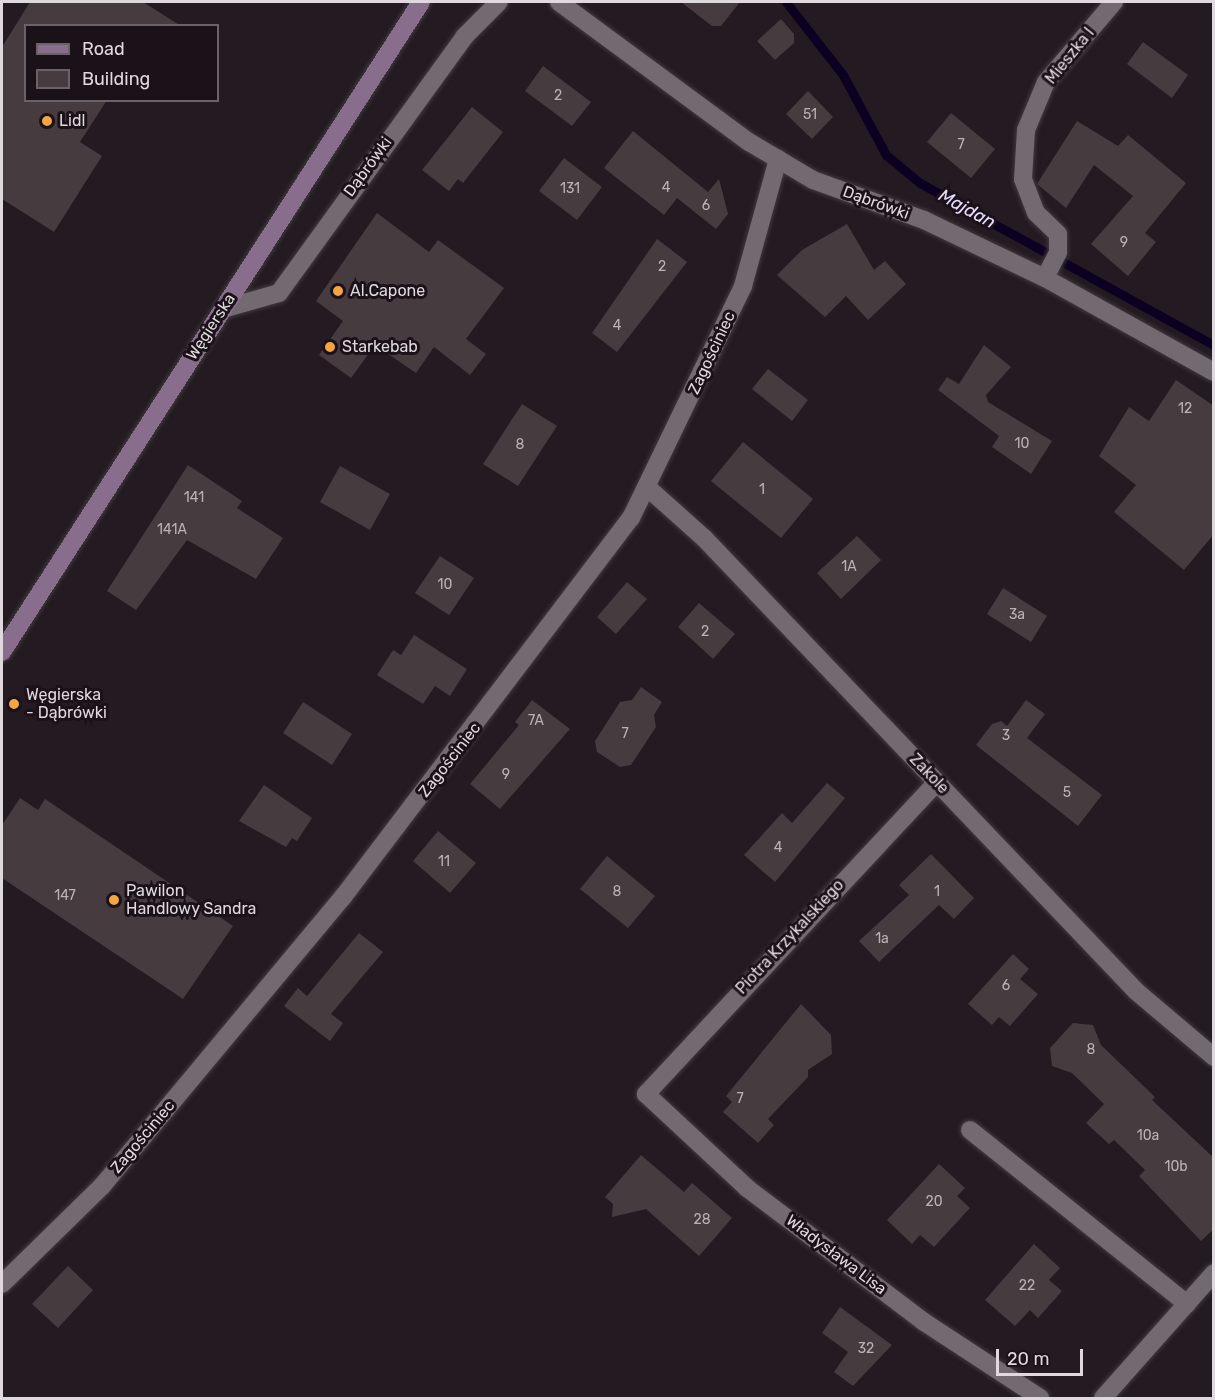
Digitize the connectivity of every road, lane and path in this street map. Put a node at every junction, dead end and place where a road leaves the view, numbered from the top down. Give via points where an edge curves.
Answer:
1 (421, 2) edge
2 (499, 2) edge
3 (560, 2) edge
4 (1114, 2) edge
5 (777, 159) junction
6 (1048, 273) junction
7 (223, 309) junction
8 (1214, 372) edge
9 (648, 488) junction
10 (2, 652) edge
11 (937, 782) junction
12 (1214, 1057) edge
13 (646, 1094) joint
14 (970, 1130) dead end
15 (1214, 1273) edge
16 (2, 1284) edge
17 (1187, 1304) junction
18 (1040, 1398) edge
19 (1103, 1398) edge

1 - 7 main road, Węgierska
2 - 7 street, Dąbrówki via 464,37 279,293
3 - 5 street, Dąbrówki
4 - 6 street, Mieszka I via 1046,82 1026,130 1023,179 1036,213 1058,234 1058,252
5 - 6 street, Dąbrówki via 813,180 924,220
5 - 9 street, Zagościniec via 743,286
6 - 8 street, Dąbrówki
7 - 10 main road, Węgierska
9 - 11 street, Zakole via 704,538
9 - 16 street, Zagościniec via 523,667 343,897 102,1186
11 - 12 street, Zakole via 1137,992
11 - 13 street, Piotra Krzykalskiego
13 - 18 street, Władysława Lisa via 747,1188 924,1322
14 - 17 street
15 - 17 street
17 - 19 street

